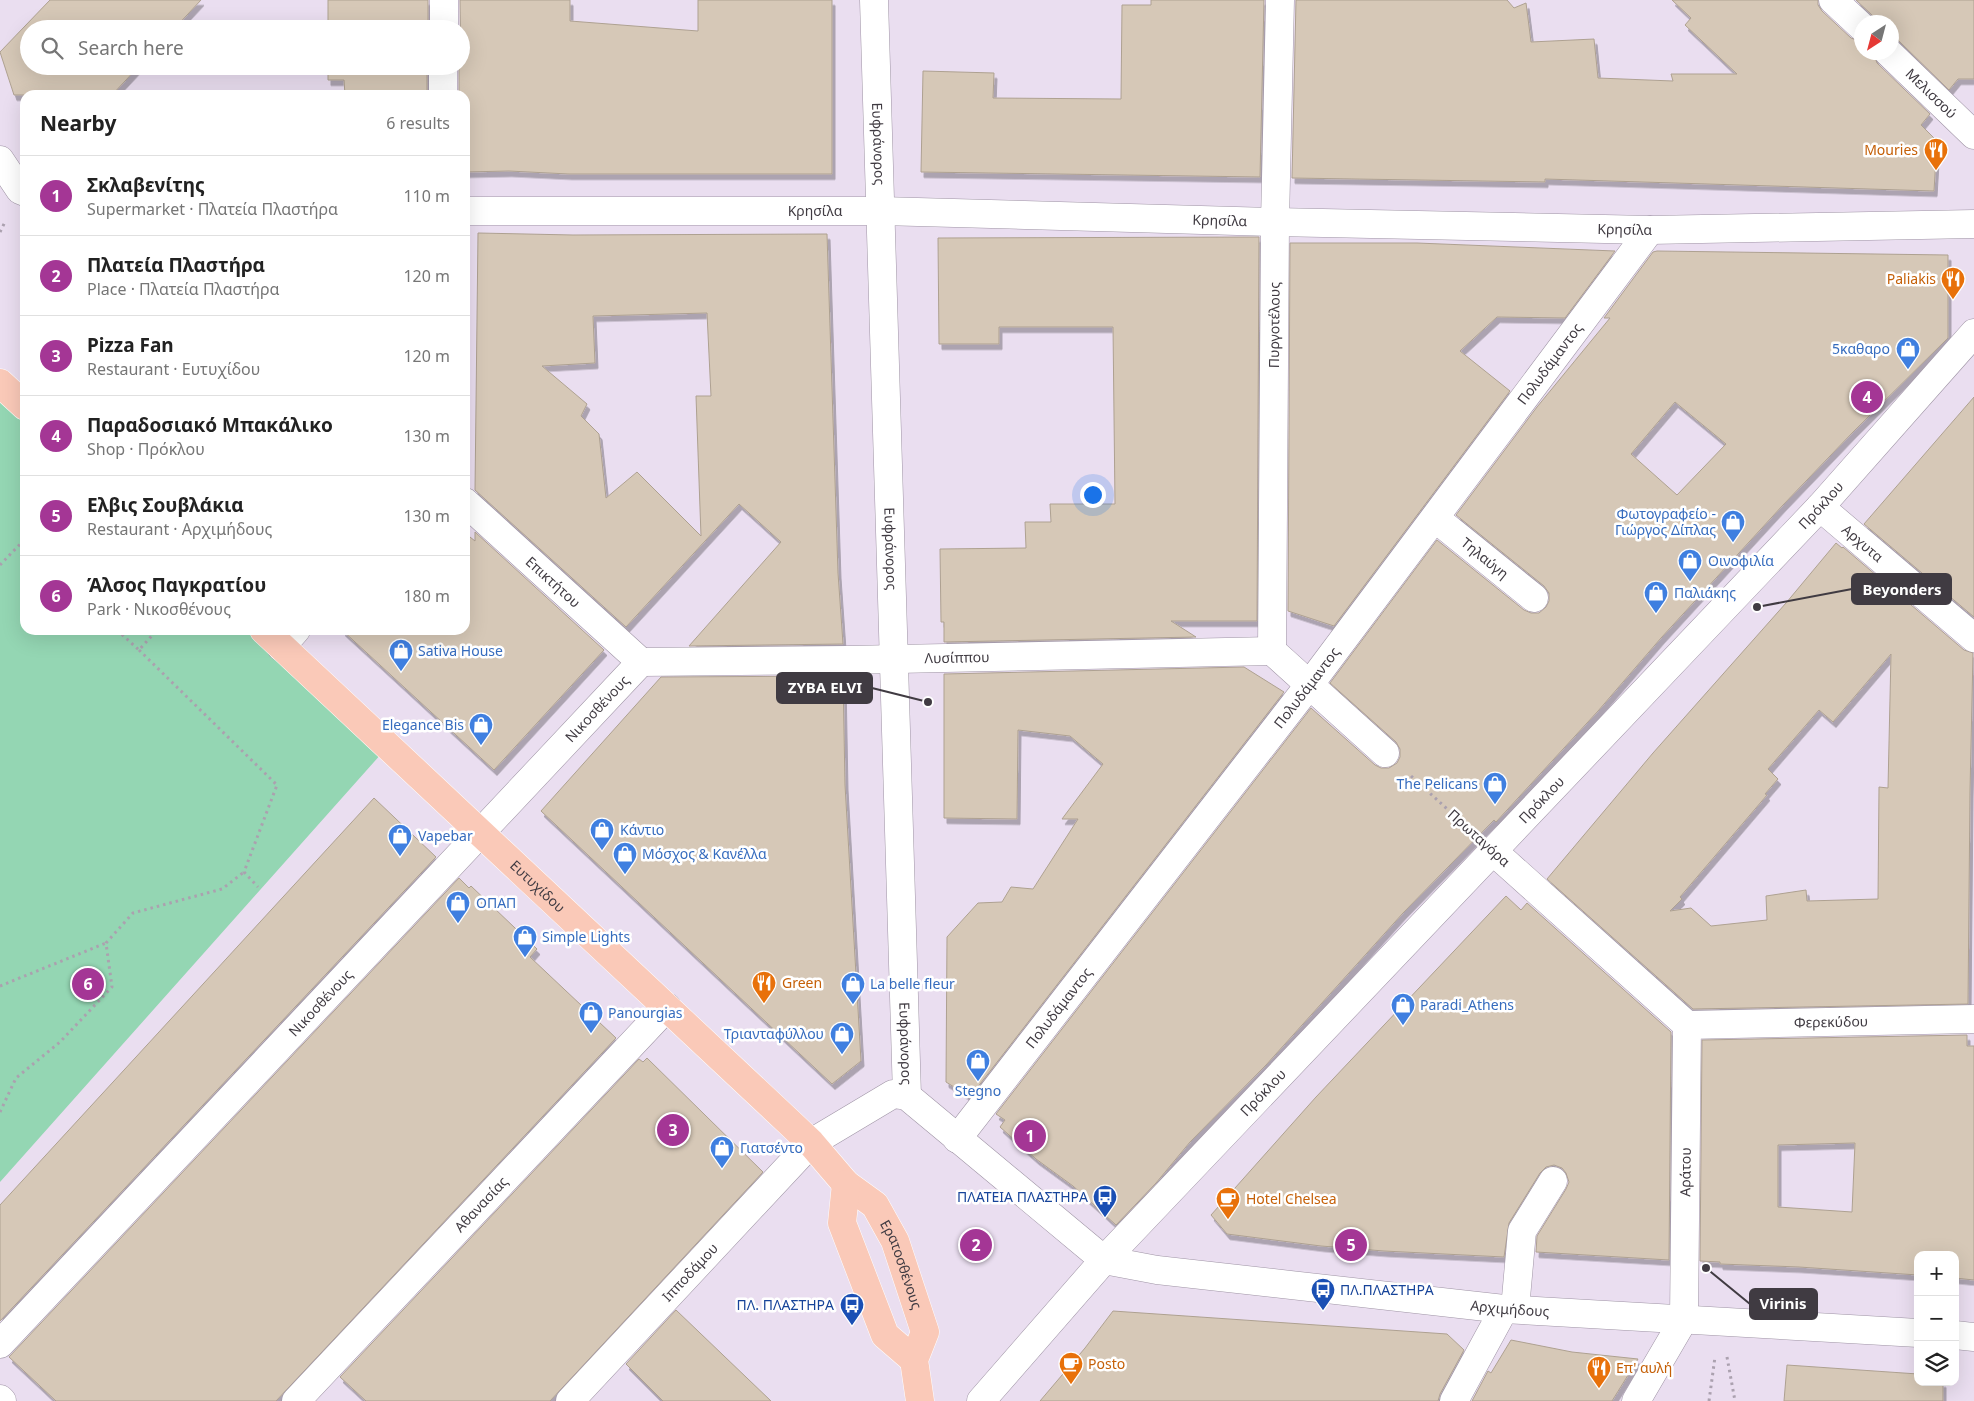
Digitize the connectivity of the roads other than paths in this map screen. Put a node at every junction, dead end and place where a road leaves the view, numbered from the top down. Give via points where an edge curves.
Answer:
1 (444, 0) edge
2 (874, 0) edge
3 (1280, 0) edge
4 (1836, 1) edge
5 (1854, 19) edge
6 (444, 20) edge
7 (1896, 60) edge
8 (443, 75) edge
9 (443, 90) edge
10 (1974, 135) edge
11 (0, 160) edge
12 (20, 190) edge
13 (470, 212) edge
14 (881, 212) junction
15 (1275, 222) junction
16 (1974, 224) edge
17 (1650, 230) junction
18 (1974, 333) edge
19 (0, 383) edge
20 (20, 401) edge
21 (470, 507) edge
22 (1820, 507) junction
23 (1435, 518) junction
24 (1534, 598) dead end
25 (280, 636) edge
26 (1974, 638) edge
27 (1272, 651) junction
28 (895, 659) junction
29 (641, 662) junction
30 (1310, 684) junction
31 (1385, 753) road end
32 (480, 833) junction
33 (1494, 852) junction
34 (667, 1007) junction
35 (1974, 1019) edge
36 (1687, 1025) junction
37 (906, 1096) junction
38 (957, 1139) junction
39 (811, 1143) junction
40 (1553, 1181) dead end
41 (846, 1184) junction
42 (1104, 1260) junction
43 (1510, 1309) junction
44 (1684, 1319) junction
45 (1914, 1333) edge
46 (1959, 1336) edge
47 (1974, 1337) edge
48 (0, 1344) edge
49 (914, 1360) junction
50 (296, 1401) edge
51 (570, 1401) edge
52 (920, 1401) edge
53 (981, 1401) edge
54 (1454, 1401) edge
55 (1636, 1401) edge

1 - 6 street
2 - 14 street, Ευφράνορος
3 - 15 street, Πυργοτέλους
4 - 5 street
7 - 10 street, Μελισσού
8 - 9 street
11 - 12 street
13 - 14 street, Κρησίλα
14 - 15 street, Κρησίλα
14 - 28 street, Ευφράνορος
15 - 17 street, Κρησίλα
15 - 27 street, Πυργοτέλους
16 - 17 street, Κρησίλα
17 - 23 street, Πολυδάμαντος
18 - 22 street, Πρόκλου
19 - 20 main road
21 - 29 street, Επικτήτου
22 - 26 street, Αρχυτα
22 - 33 street, Πρόκλου
23 - 24 street, Τηλαύγη
23 - 30 street, Πολυδάμαντος
25 - 32 main road, Ευτυχίδου
27 - 28 street, Λυσίππου
27 - 30 street
28 - 29 street, Λυσίππου
28 - 37 street, Ευφράνορος
29 - 32 street, Νικοσθένους
30 - 31 street
30 - 38 street, Πολυδάμαντος
32 - 34 main road, Ευτυχίδου
32 - 48 street, Νικοσθένους
33 - 36 street, Πρωταγόρα
33 - 42 street, Πρόκλου
34 - 39 main road, Ευτυχίδου
34 - 50 street, Αθανασίας
35 - 36 street, Φερεκύδου
36 - 44 street, Αράτου
37 - 38 street
37 - 39 street, Ιπποδάμου via 893,1094
38 - 42 street
39 - 41 main road, Ερατοσθένους
39 - 51 street, Ιπποδάμου
40 - 43 street via 1522,1231
41 - 49 main road via 842,1223 885,1335
41 - 49 main road, Ερατοσθένους via 875,1205 895,1241 925,1332
42 - 43 street, Αρχιμήδους via 1157,1270
42 - 53 street, Πρόκλου
43 - 44 street, Αρχιμήδους
43 - 54 street
44 - 45 street, Αρχιμήδους
44 - 55 street
46 - 47 street
49 - 52 main road, Ερατοσθένους

